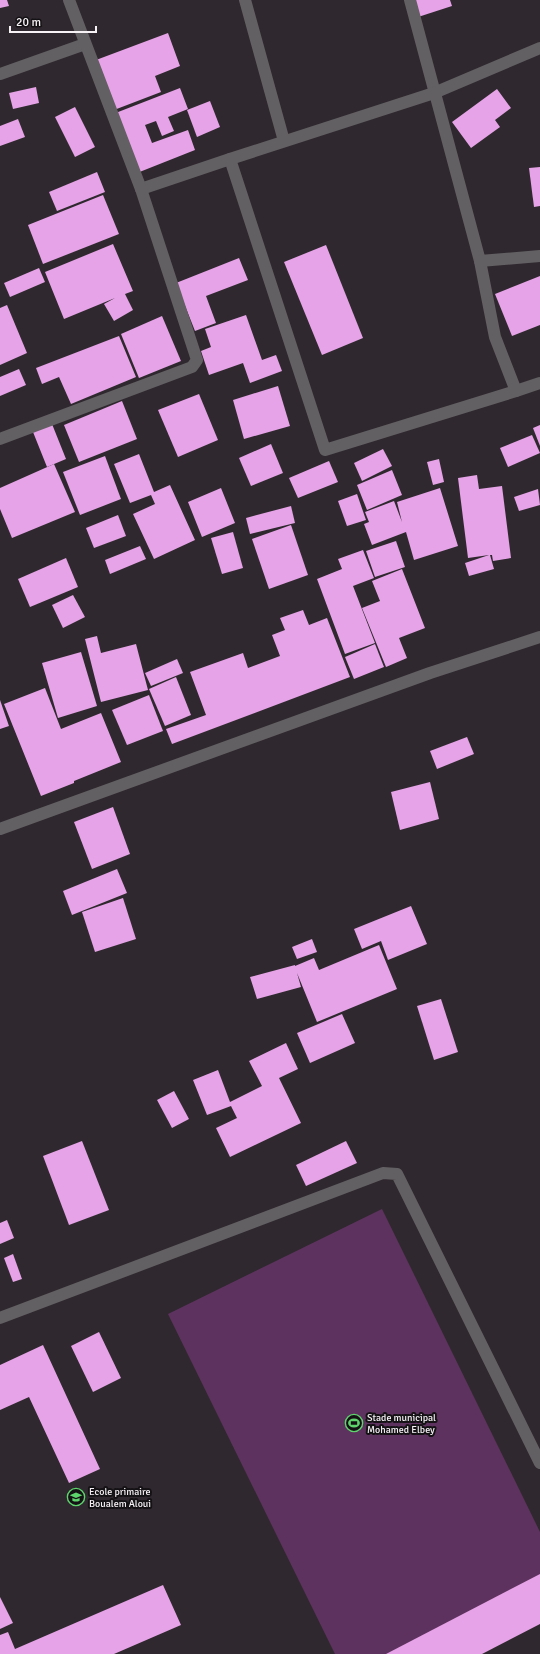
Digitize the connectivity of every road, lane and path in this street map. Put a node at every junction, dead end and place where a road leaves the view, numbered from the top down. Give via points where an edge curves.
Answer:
1 (69, 0) edge
2 (245, 0) edge
3 (410, 0) edge
4 (85, 44) junction
5 (540, 48) edge
6 (0, 74) edge
7 (434, 93) junction
8 (284, 141) junction
9 (230, 159) junction
10 (141, 190) junction
11 (540, 256) edge
12 (480, 261) junction
13 (540, 383) edge
14 (516, 391) junction
15 (0, 440) edge
16 (540, 637) edge
17 (0, 829) edge
18 (0, 1318) edge
19 (540, 1463) edge

1 - 4 street
2 - 8 street
3 - 7 street
4 - 6 street
4 - 10 street
5 - 7 street
7 - 8 street
7 - 12 street
8 - 9 street
9 - 10 street
9 - 14 street via 325,450
10 - 15 street via 197,360 192,367
11 - 12 street
12 - 14 street via 495,338
13 - 14 street
16 - 17 street via 422,676
18 - 19 street via 383,1173 397,1174

